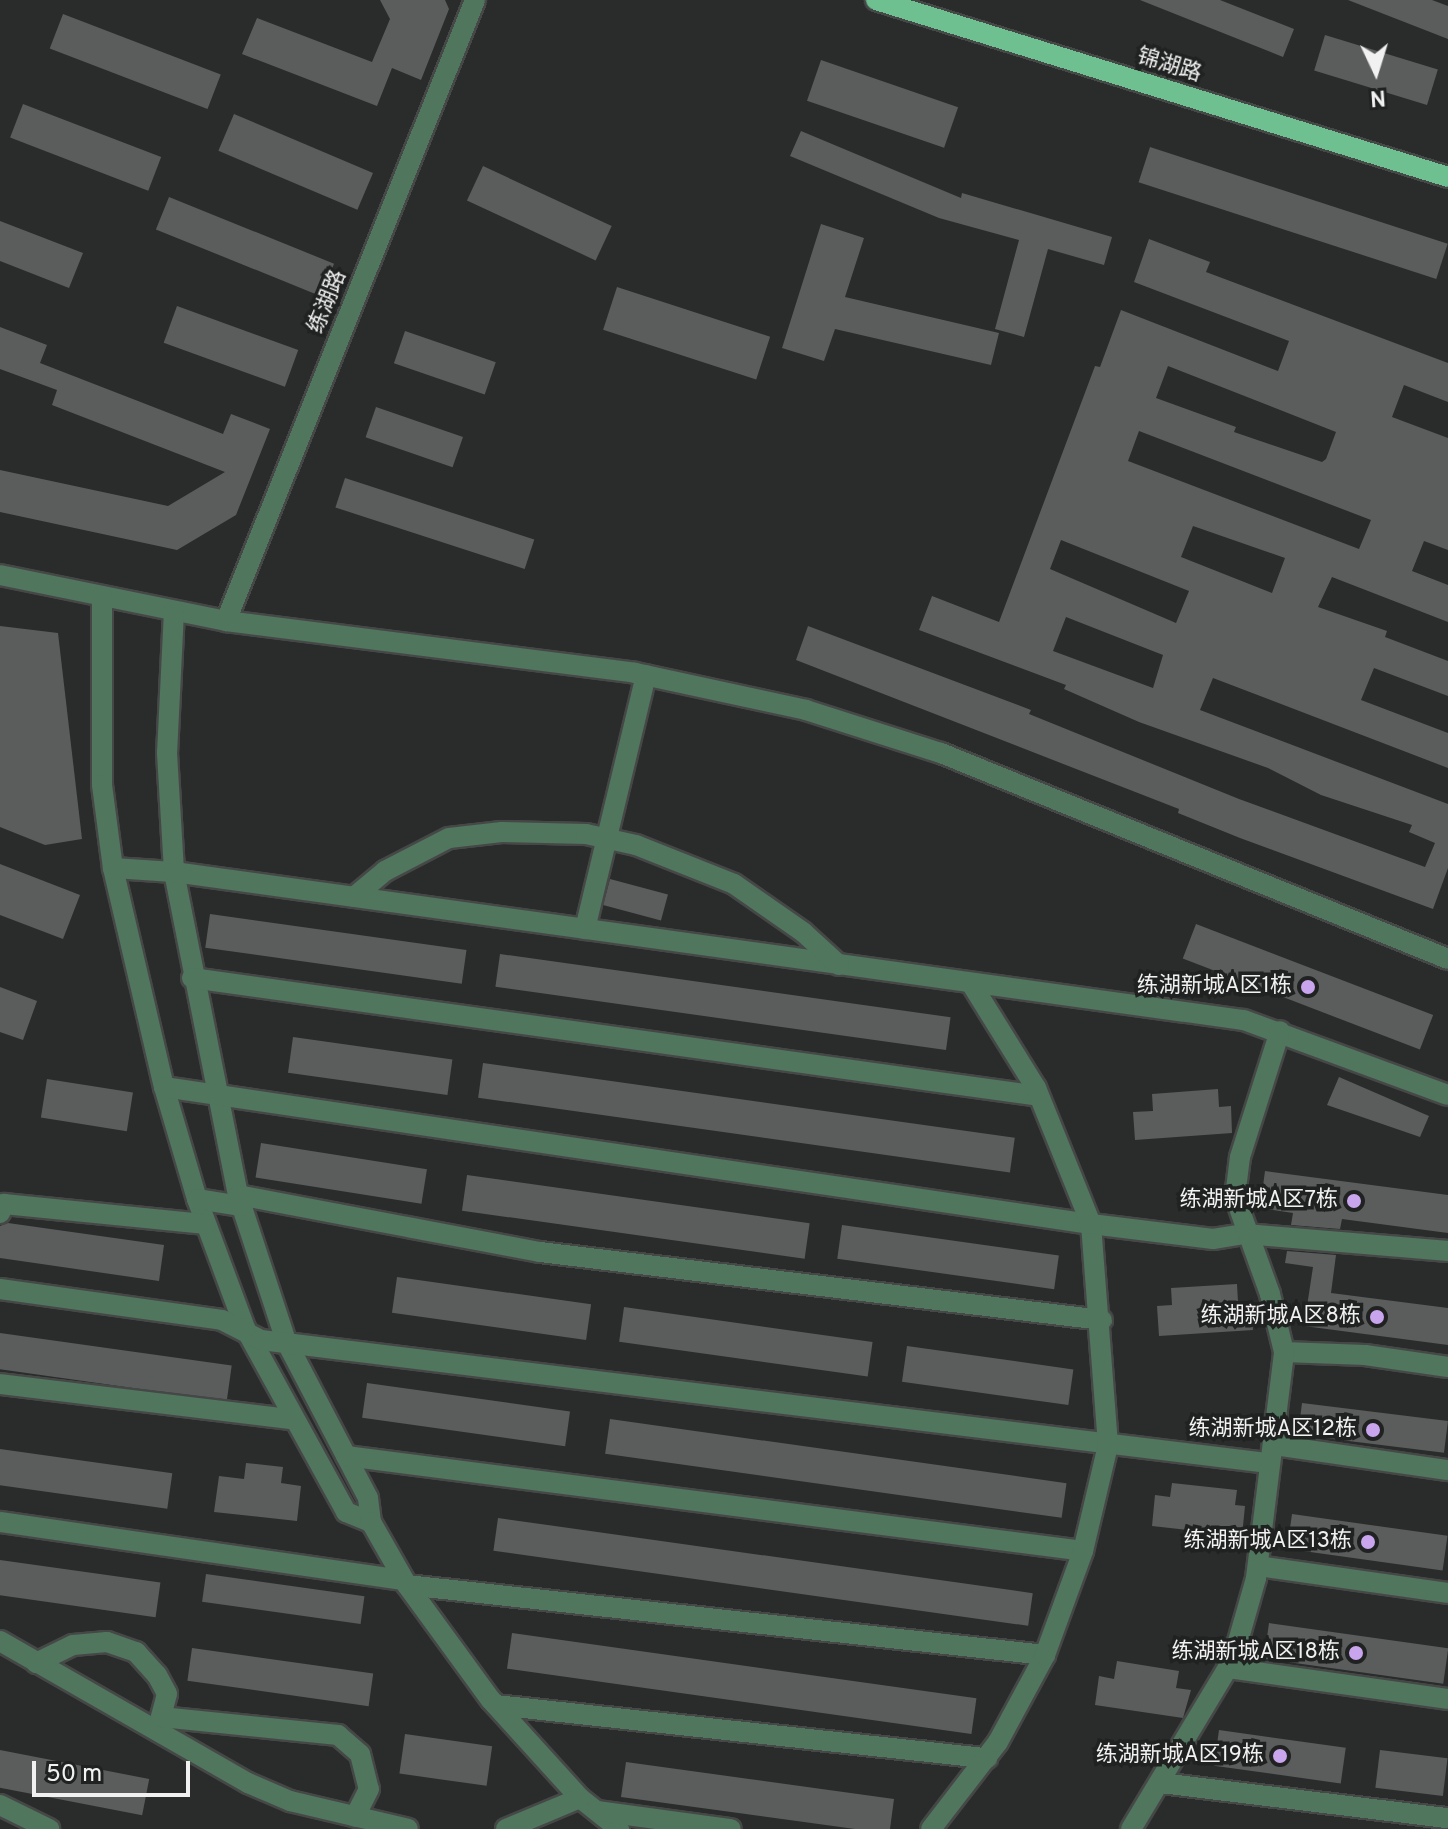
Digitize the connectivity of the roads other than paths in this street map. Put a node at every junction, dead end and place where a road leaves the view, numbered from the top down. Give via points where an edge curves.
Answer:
1 (475, 0) edge
2 (876, 0) edge
3 (1448, 177) edge
4 (0, 575) edge
5 (102, 596) junction
6 (174, 611) junction
7 (226, 621) junction
8 (646, 675) junction
9 (603, 837) junction
10 (113, 868) junction
11 (174, 872) junction
12 (354, 897) junction
13 (585, 929) junction
14 (1448, 959) edge
15 (839, 965) junction
16 (192, 978) junction
17 (971, 983) junction
18 (1280, 1031) junction
19 (164, 1087) junction
20 (214, 1092) junction
21 (1448, 1095) edge
22 (1039, 1096) junction
23 (197, 1199) junction
24 (240, 1200) junction
25 (0, 1213) edge
26 (206, 1224) junction
27 (1091, 1224) junction
28 (1245, 1234) junction
29 (1448, 1251) edge
30 (0, 1289) edge
31 (1102, 1320) junction
32 (245, 1328) junction
33 (286, 1341) junction
34 (1284, 1352) junction
35 (1448, 1367) edge
36 (0, 1384) edge
37 (291, 1419) junction
38 (1108, 1445) junction
39 (1270, 1454) junction
40 (346, 1456) junction
41 (1448, 1470) edge
42 (0, 1522) edge
43 (371, 1522) junction
44 (1083, 1551) junction
45 (1258, 1566) junction
46 (406, 1582) junction
47 (1448, 1593) edge
48 (0, 1641) edge
49 (1045, 1655) junction
50 (36, 1663) junction
51 (1228, 1668) junction
52 (1448, 1699) edge
53 (496, 1705) junction
54 (987, 1758) junction
55 (1161, 1783) junction
56 (580, 1798) junction
57 (0, 1805) edge
58 (597, 1811) junction
59 (355, 1817) junction
60 (1448, 1818) edge
61 (49, 1829) edge
62 (406, 1829) edge
63 (506, 1829) edge
64 (619, 1829) edge
65 (731, 1829) edge
66 (931, 1829) edge
67 (1131, 1829) edge

1 - 7 street, 练湖路
2 - 3 main road, 锦湖路
4 - 5 street
5 - 6 street
5 - 10 street via 100,768
6 - 7 street
6 - 11 street via 167,753
7 - 8 street
8 - 9 street
8 - 14 street via 806,710 941,753
9 - 12 street via 502,832 449,838 385,871
9 - 13 street
9 - 15 street via 686,862 734,884 803,932
10 - 11 street
10 - 19 street
11 - 12 street
11 - 16 street
12 - 13 street
13 - 15 street
15 - 17 street
16 - 20 street
16 - 22 street
17 - 18 street via 1244,1020
17 - 22 street
18 - 21 street
18 - 28 street via 1240,1157 1235,1197
19 - 20 street
19 - 23 street
20 - 24 street
20 - 27 street
22 - 27 street
23 - 24 street
23 - 26 street
24 - 31 street via 540,1252
24 - 33 street
25 - 26 street via 4,1204
26 - 32 street
27 - 28 street via 1213,1239
27 - 31 street
28 - 29 street
28 - 34 street via 1270,1294
30 - 32 street via 222,1320
31 - 38 street
32 - 33 street via 261,1340
32 - 37 street
33 - 38 street
33 - 40 street
34 - 35 street via 1365,1355
34 - 39 street
36 - 37 street
37 - 43 street via 346,1512
38 - 39 street
38 - 44 street
39 - 41 street
39 - 45 street
40 - 43 street via 368,1498
40 - 44 street
42 - 46 street
43 - 46 street
44 - 49 street
45 - 47 street
45 - 51 street
46 - 49 street
46 - 53 street
48 - 50 street
49 - 54 street
50 - 59 street via 248,1783 290,1801
50 - 59 street via 73,1645 107,1642 136,1652 157,1675 167,1694 161,1717 338,1735 360,1754 369,1789
51 - 52 street
51 - 55 street
53 - 54 street
53 - 56 street
54 - 66 street
55 - 60 street
55 - 67 street
56 - 58 street
56 - 63 street
57 - 61 street
58 - 64 street
58 - 65 street
59 - 62 street

